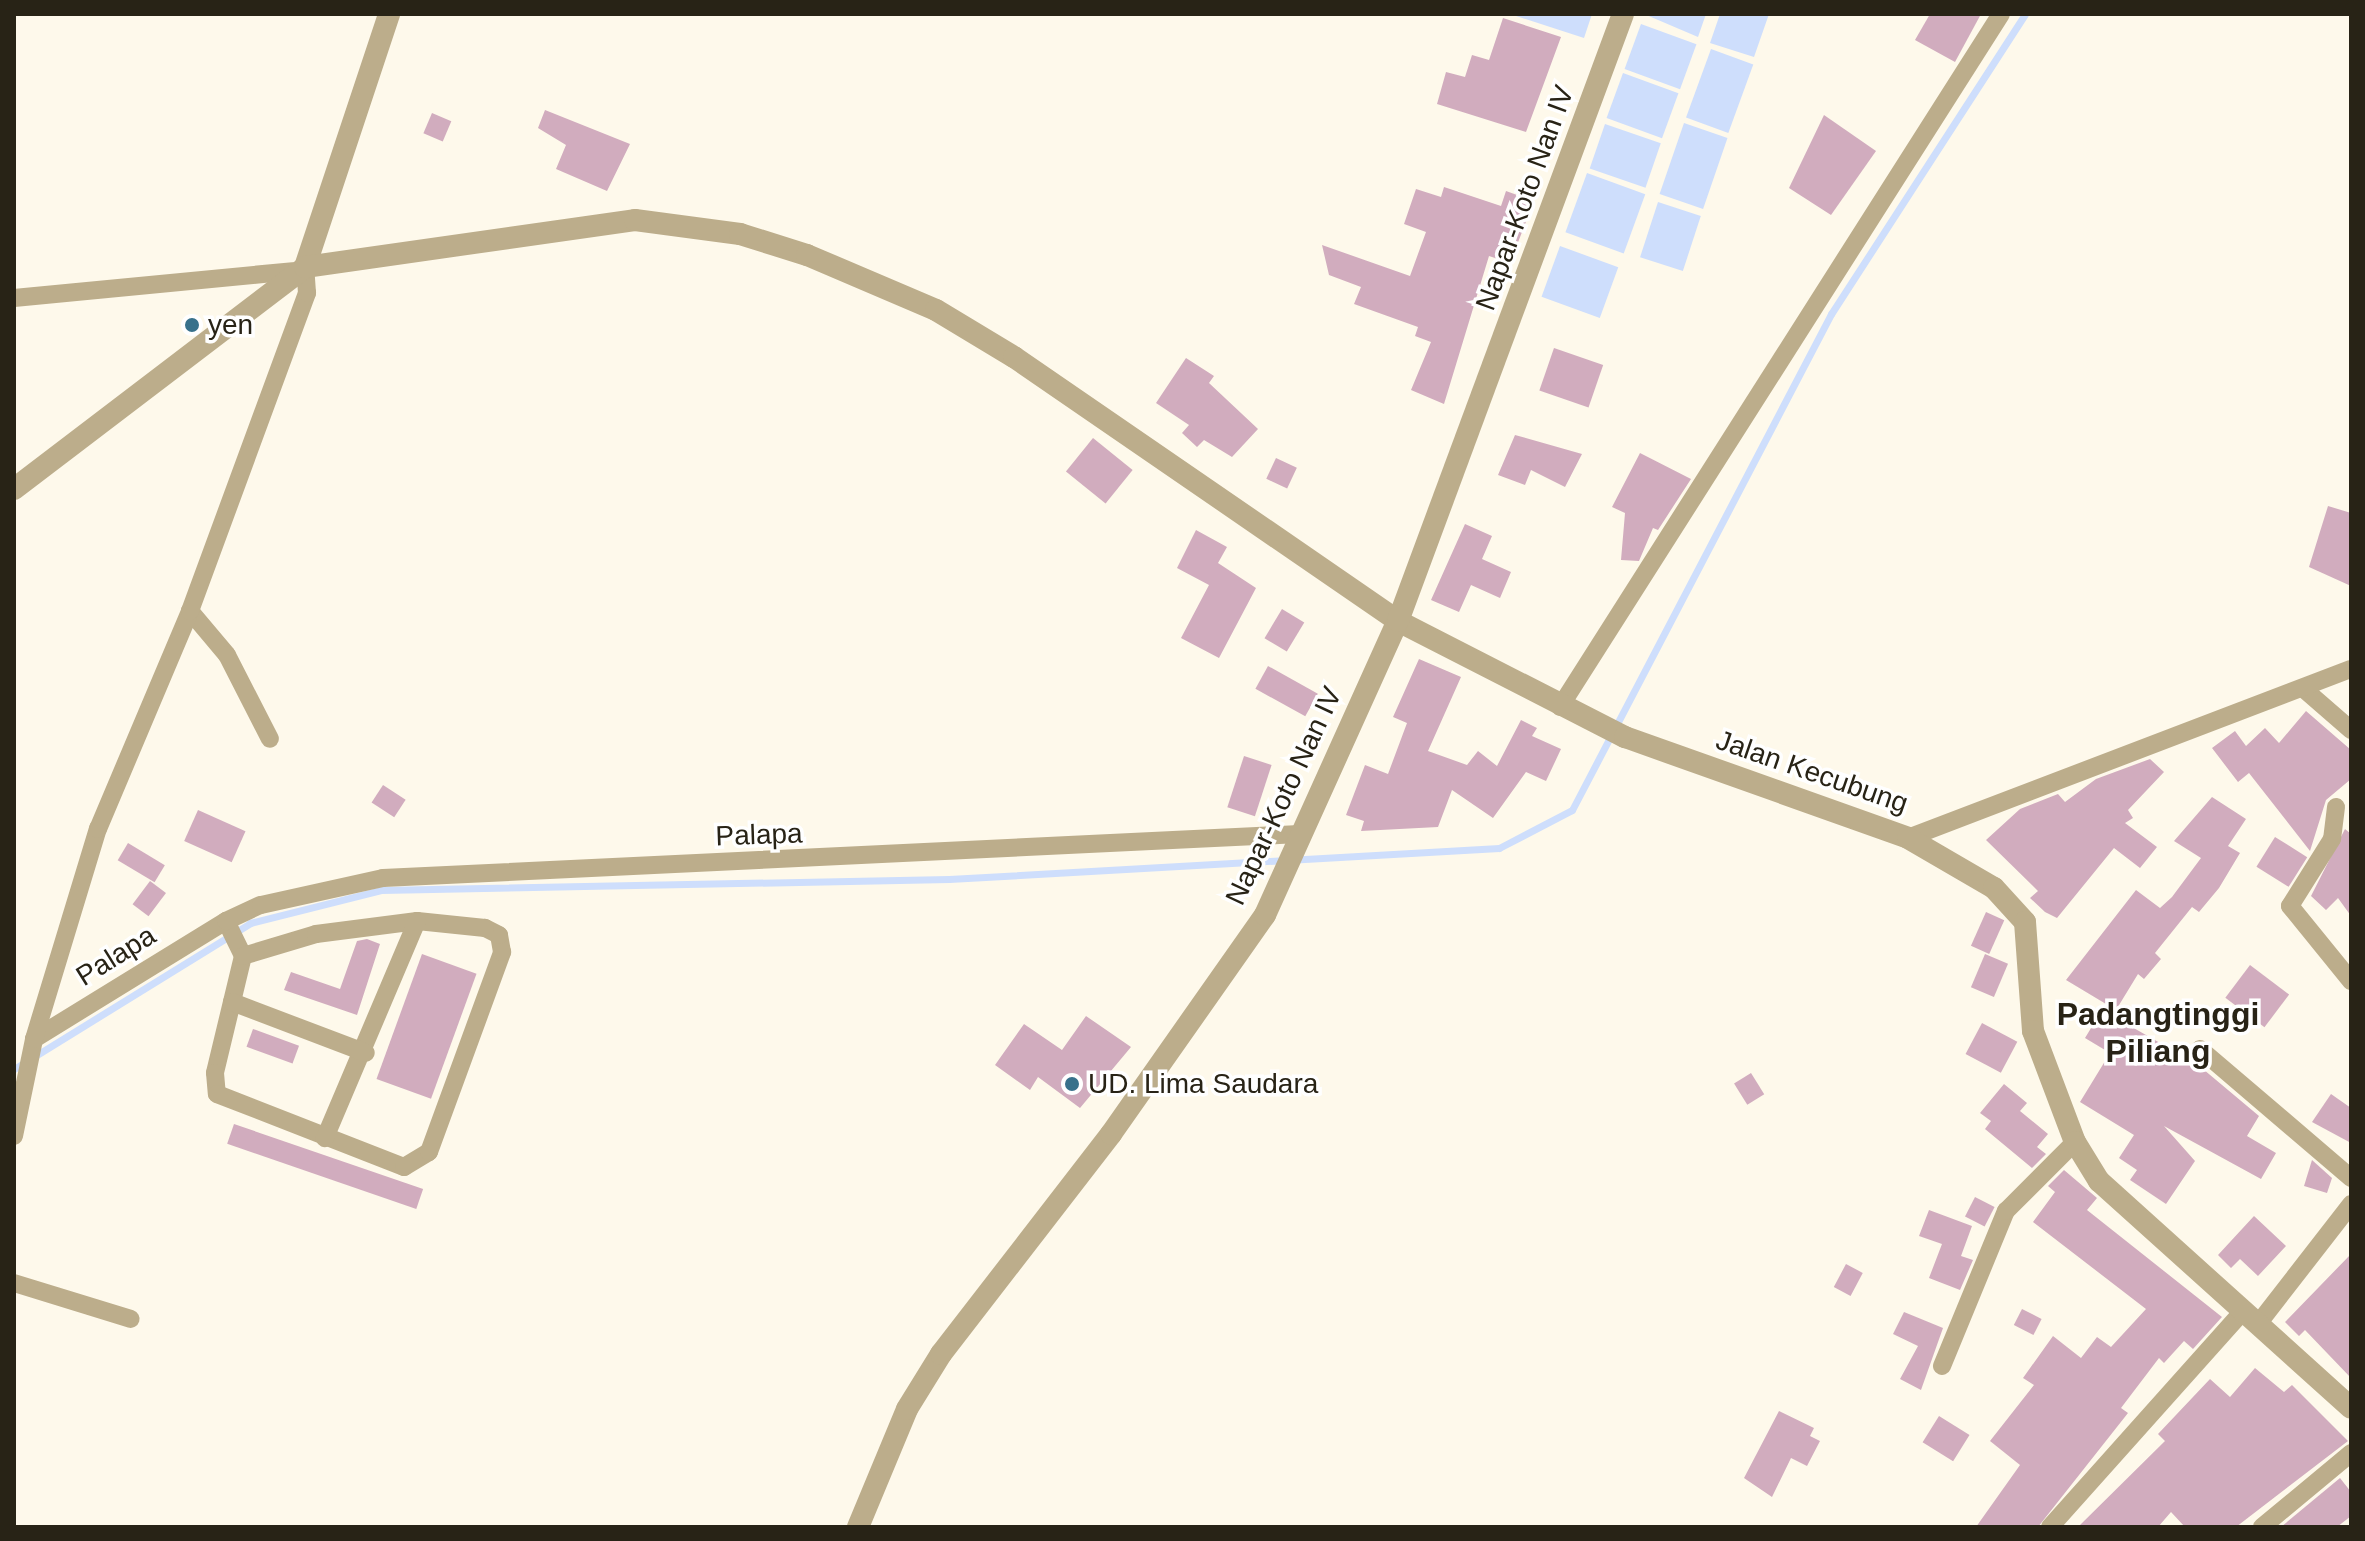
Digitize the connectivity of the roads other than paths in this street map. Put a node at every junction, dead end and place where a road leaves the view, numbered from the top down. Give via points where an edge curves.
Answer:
1 (389, 14) edge
2 (1623, 14) edge
3 (2001, 14) edge
4 (299, 269) junction
5 (14, 298) edge
6 (14, 489) edge
7 (190, 611) junction
8 (1398, 621) junction
9 (2351, 669) edge
10 (2305, 690) junction
11 (1560, 707) junction
12 (2351, 730) edge
13 (270, 739) dead end
14 (2336, 807) dead end
15 (1298, 838) junction
16 (1908, 838) junction
17 (417, 921) junction
18 (235, 937) junction
19 (2351, 981) edge
20 (232, 1002) junction
21 (33, 1042) junction
22 (2200, 1049) dead end
23 (366, 1053) junction
24 (14, 1136) edge
25 (325, 1138) junction
26 (2075, 1142) junction
27 (2351, 1178) edge
28 (2351, 1204) edge
29 (14, 1283) edge
30 (2250, 1318) junction
31 (131, 1319) dead end
32 (1942, 1366) dead end
33 (2351, 1408) edge
34 (2351, 1453) edge
35 (858, 1527) edge
36 (2050, 1527) edge
37 (2262, 1527) edge

1 - 4 street
2 - 8 street, Napar-Koto Nan IV
3 - 11 street
4 - 5 street
4 - 6 street
4 - 7 street via 307,293
4 - 8 street, Jalan Kecubung via 635,220 740,234 807,255 936,310 1014,357
7 - 13 street via 227,655
7 - 21 street via 98,829
8 - 11 street, Jalan Kecubung
8 - 15 street, Napar-Koto Nan IV
9 - 10 street, Jalan Kecubung
10 - 12 street
10 - 16 street, Jalan Kecubung
11 - 16 street, Jalan Kecubung via 1625,737
14 - 19 street via 2332,839 2290,906
15 - 18 street, Palapa via 383,878 261,905
15 - 35 street, Napar-Koto Nan IV via 1265,915 1111,1134 941,1354 907,1409
16 - 26 street via 1994,888 2025,922 2033,1031
17 - 18 street via 316,934
17 - 23 street
17 - 25 street via 485,928 499,935 502,952 429,1152 404,1167
18 - 20 street
18 - 21 street, Palapa
20 - 23 street
20 - 25 street via 217,1094
21 - 24 street
22 - 27 street
23 - 25 street
26 - 30 street via 2140,1223
26 - 32 street via 2006,1211
28 - 30 street
29 - 31 street
30 - 33 street
30 - 36 street
34 - 37 street

